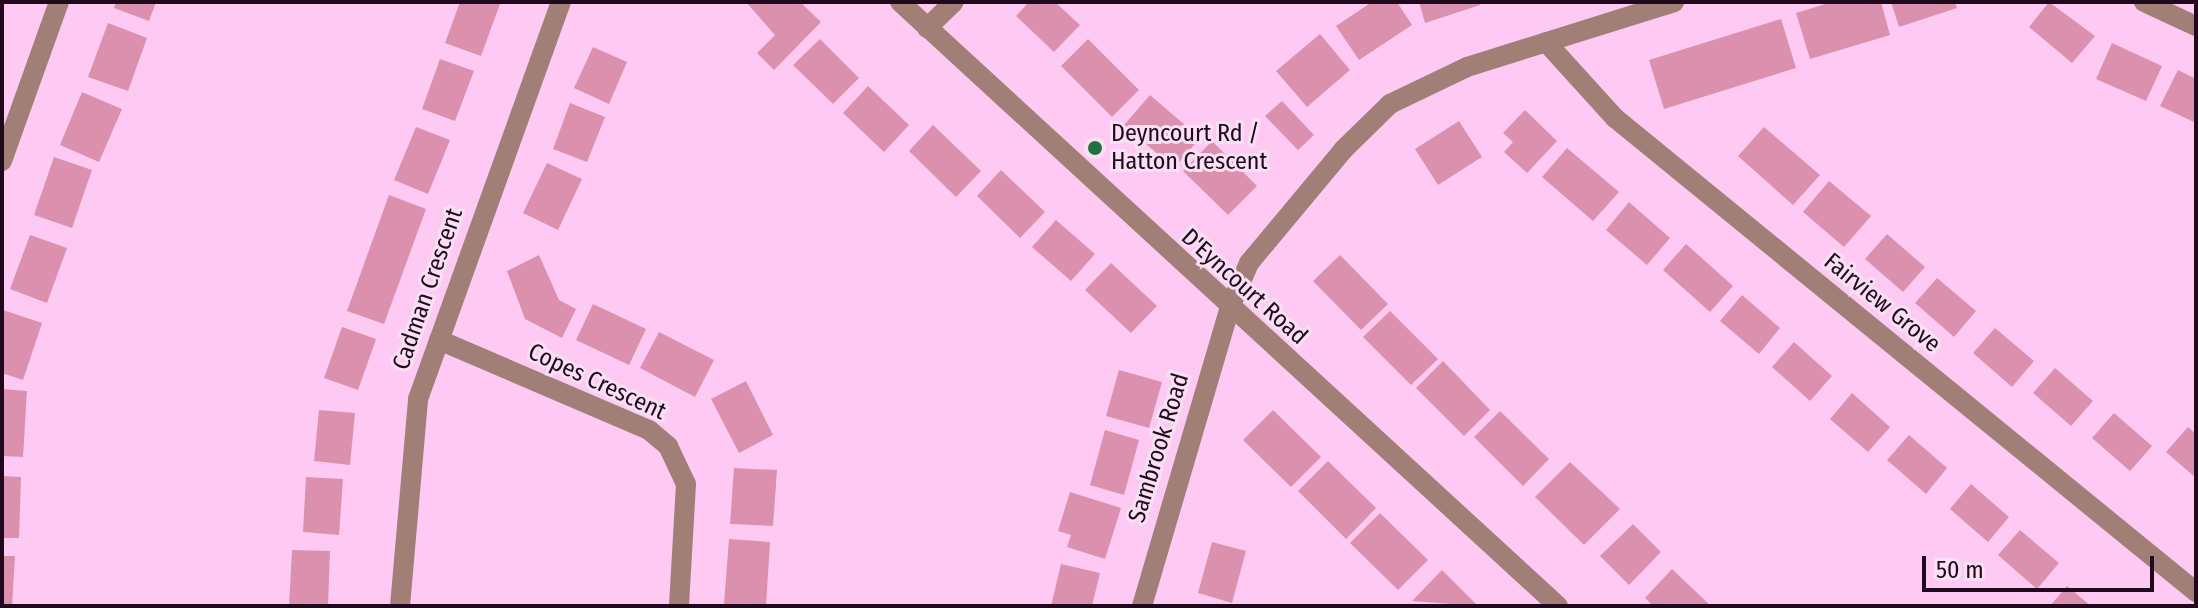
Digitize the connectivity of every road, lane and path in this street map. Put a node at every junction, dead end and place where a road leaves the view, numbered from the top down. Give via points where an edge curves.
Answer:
1 (59, 2) edge
2 (561, 2) edge
3 (900, 2) edge
4 (954, 2) edge
5 (1674, 2) edge
6 (2144, 2) edge
7 (2196, 26) edge
8 (927, 28) junction
9 (1546, 42) junction
10 (2, 161) edge
11 (1230, 307) junction
12 (439, 340) junction
13 (2196, 592) edge
14 (400, 606) edge
15 (679, 606) edge
16 (1142, 606) edge
17 (1558, 606) edge

1 - 10 street
2 - 12 street, Cadman Crescent
3 - 8 street, D'Eyncourt Road
4 - 8 street
5 - 9 street, Sambrook Road
6 - 7 street
8 - 11 street, D'Eyncourt Road
9 - 11 street, Sambrook Road via 1467,67 1390,104 1249,263
9 - 13 street, Fairview Grove via 1615,118
11 - 16 street, Sambrook Road
11 - 17 street, D'Eyncourt Road
12 - 14 street, Cadman Crescent via 412,428
12 - 15 street, Copes Crescent via 649,430 668,446 686,484

